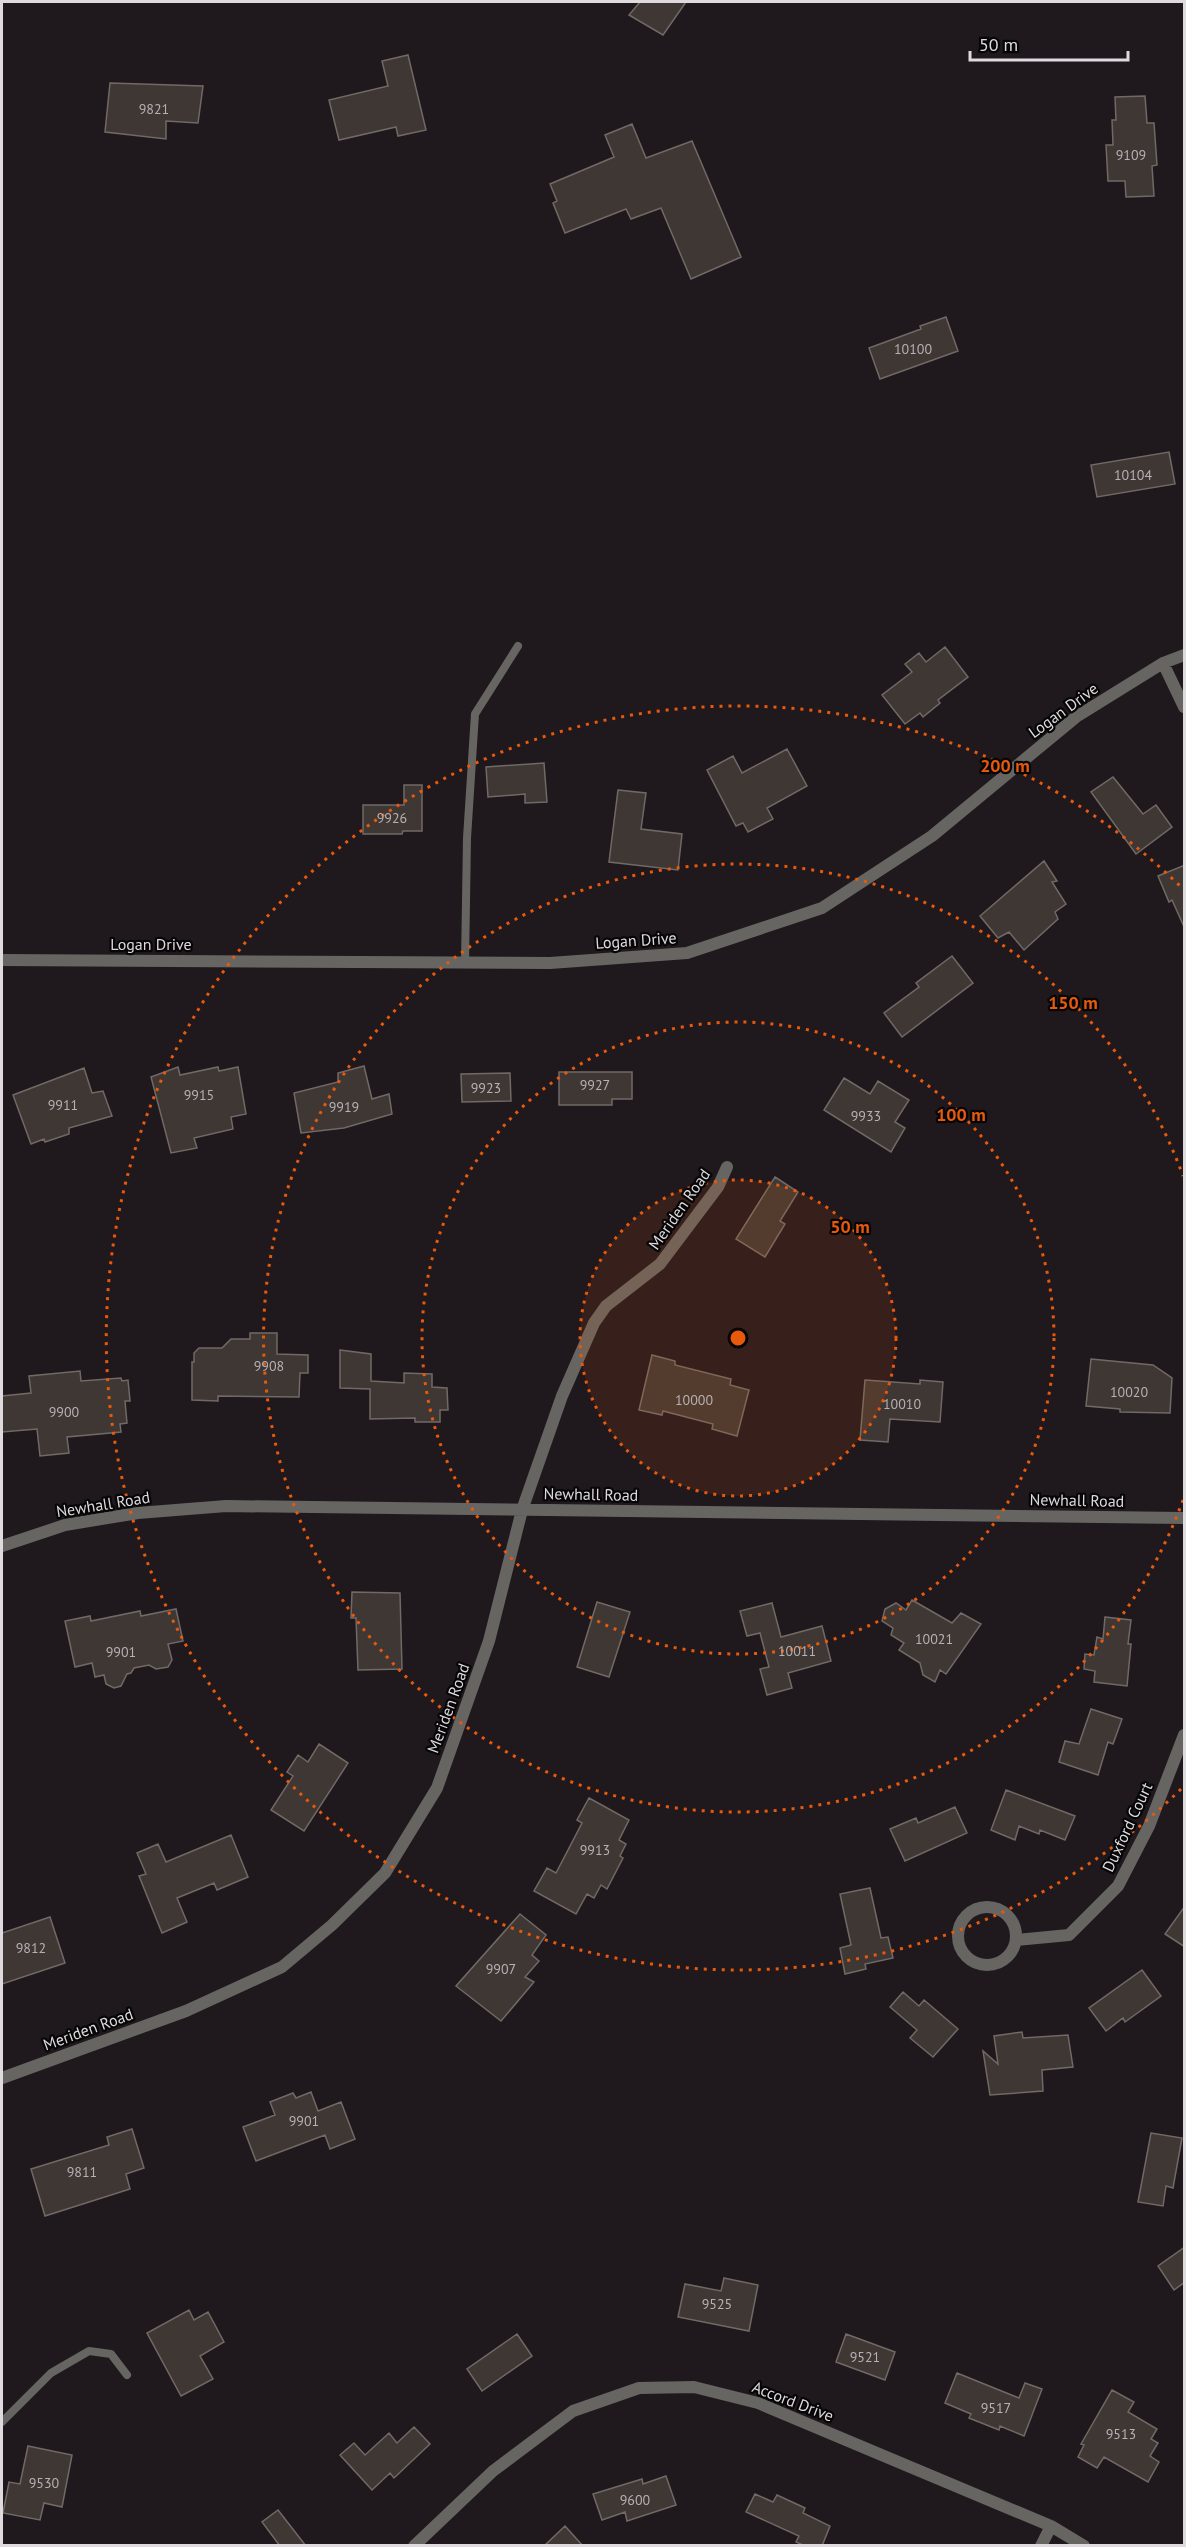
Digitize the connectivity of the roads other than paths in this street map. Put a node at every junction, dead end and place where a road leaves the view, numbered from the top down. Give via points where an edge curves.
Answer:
1 (518, 646) dead end
2 (1185, 655) edge
3 (1163, 663) junction
4 (1185, 707) edge
5 (2, 960) edge
6 (465, 963) junction
7 (728, 1167) dead end
8 (522, 1510) junction
9 (1185, 1518) edge
10 (2, 1546) edge
11 (1185, 1735) edge
12 (1016, 1940) junction
13 (2, 2078) edge
14 (127, 2375) dead end
15 (2, 2422) edge
16 (1051, 2526) junction
17 (414, 2546) edge
18 (1041, 2546) edge
19 (1084, 2546) edge

1 - 6 lane via 475,714 467,838
2 - 3 street, Logan Drive
3 - 4 street
3 - 6 street, Logan Drive via 1076,717 932,836 822,908 687,953 550,963
5 - 6 street, Logan Drive
7 - 8 street, Meriden Road via 718,1187 660,1264 606,1306 594,1323 562,1396
8 - 9 street, Newhall Road
8 - 10 street, Newhall Road via 215,1507 138,1513 65,1525
8 - 13 street, Meriden Road via 489,1641 437,1788 385,1873 333,1925 282,1966 186,2011
11 - 12 street, Duxford Court via 1149,1826 1118,1886 1069,1935
12 - 12 street via 1013,1922 991,1907 982,1907 966,1916 958,1932 967,1957 983,1964 1008,1956
14 - 15 lane via 111,2354 89,2351 51,2373
16 - 17 street, Accord Drive via 758,2403 694,2387 639,2388 573,2411 493,2471
16 - 18 street
16 - 19 street, Accord Drive

